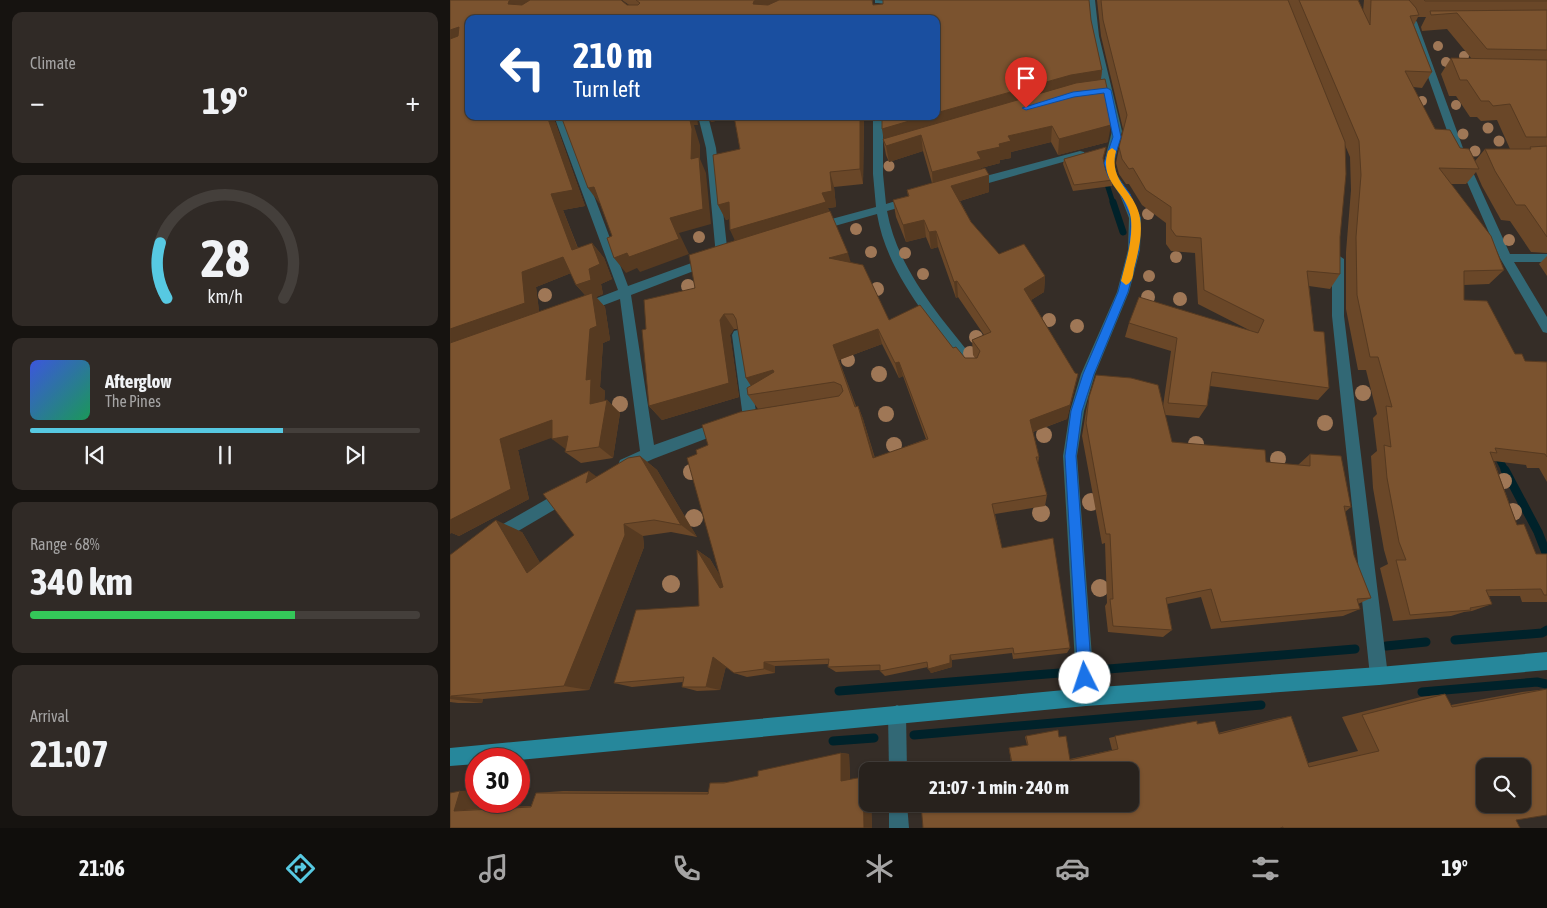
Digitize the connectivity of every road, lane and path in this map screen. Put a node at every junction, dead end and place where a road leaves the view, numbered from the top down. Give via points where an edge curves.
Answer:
1 (1091, 0) edge
2 (1394, 0) edge
3 (878, 4) edge
4 (912, 5) edge
5 (1107, 90) junction
6 (1094, 92) edge
7 (560, 120) edge
8 (704, 120) edge
9 (878, 120) edge
10 (1087, 152) edge
11 (956, 188) edge
12 (928, 195) edge
13 (881, 208) junction
14 (806, 231) edge
15 (1339, 243) edge
16 (1506, 258) junction
17 (1547, 258) edge
18 (625, 293) junction
19 (570, 313) edge
20 (1547, 328) edge
21 (738, 335) edge
22 (972, 368) edge
23 (767, 415) edge
24 (750, 418) junction
25 (648, 454) junction
26 (613, 471) edge
27 (579, 488) edge
28 (486, 542) edge
29 (1543, 661) edge
30 (1379, 676) junction
31 (1086, 696) junction
32 (897, 714) junction
33 (450, 756) edge
34 (898, 762) edge
35 (898, 812) edge
36 (899, 828) edge

1 - 5 street
2 - 16 street via 1418,22 1466,158
3 - 4 street
5 - 6 street
5 - 31 street via 1117,131 1110,146 1109,163 1112,176 1136,218 1134,250 1123,292 1082,392 1070,456
7 - 18 street
8 - 18 street via 727,254
9 - 13 street via 882,151
10 - 11 street
12 - 13 street
13 - 14 street
13 - 22 street via 886,233 902,267 918,295
15 - 30 street via 1338,316
16 - 17 street
16 - 20 street
18 - 19 street
18 - 25 street
21 - 24 street
23 - 24 street
24 - 25 street
25 - 26 street
27 - 28 street
29 - 30 main road
30 - 31 main road
31 - 32 main road
32 - 33 main road
32 - 34 street
35 - 36 street

